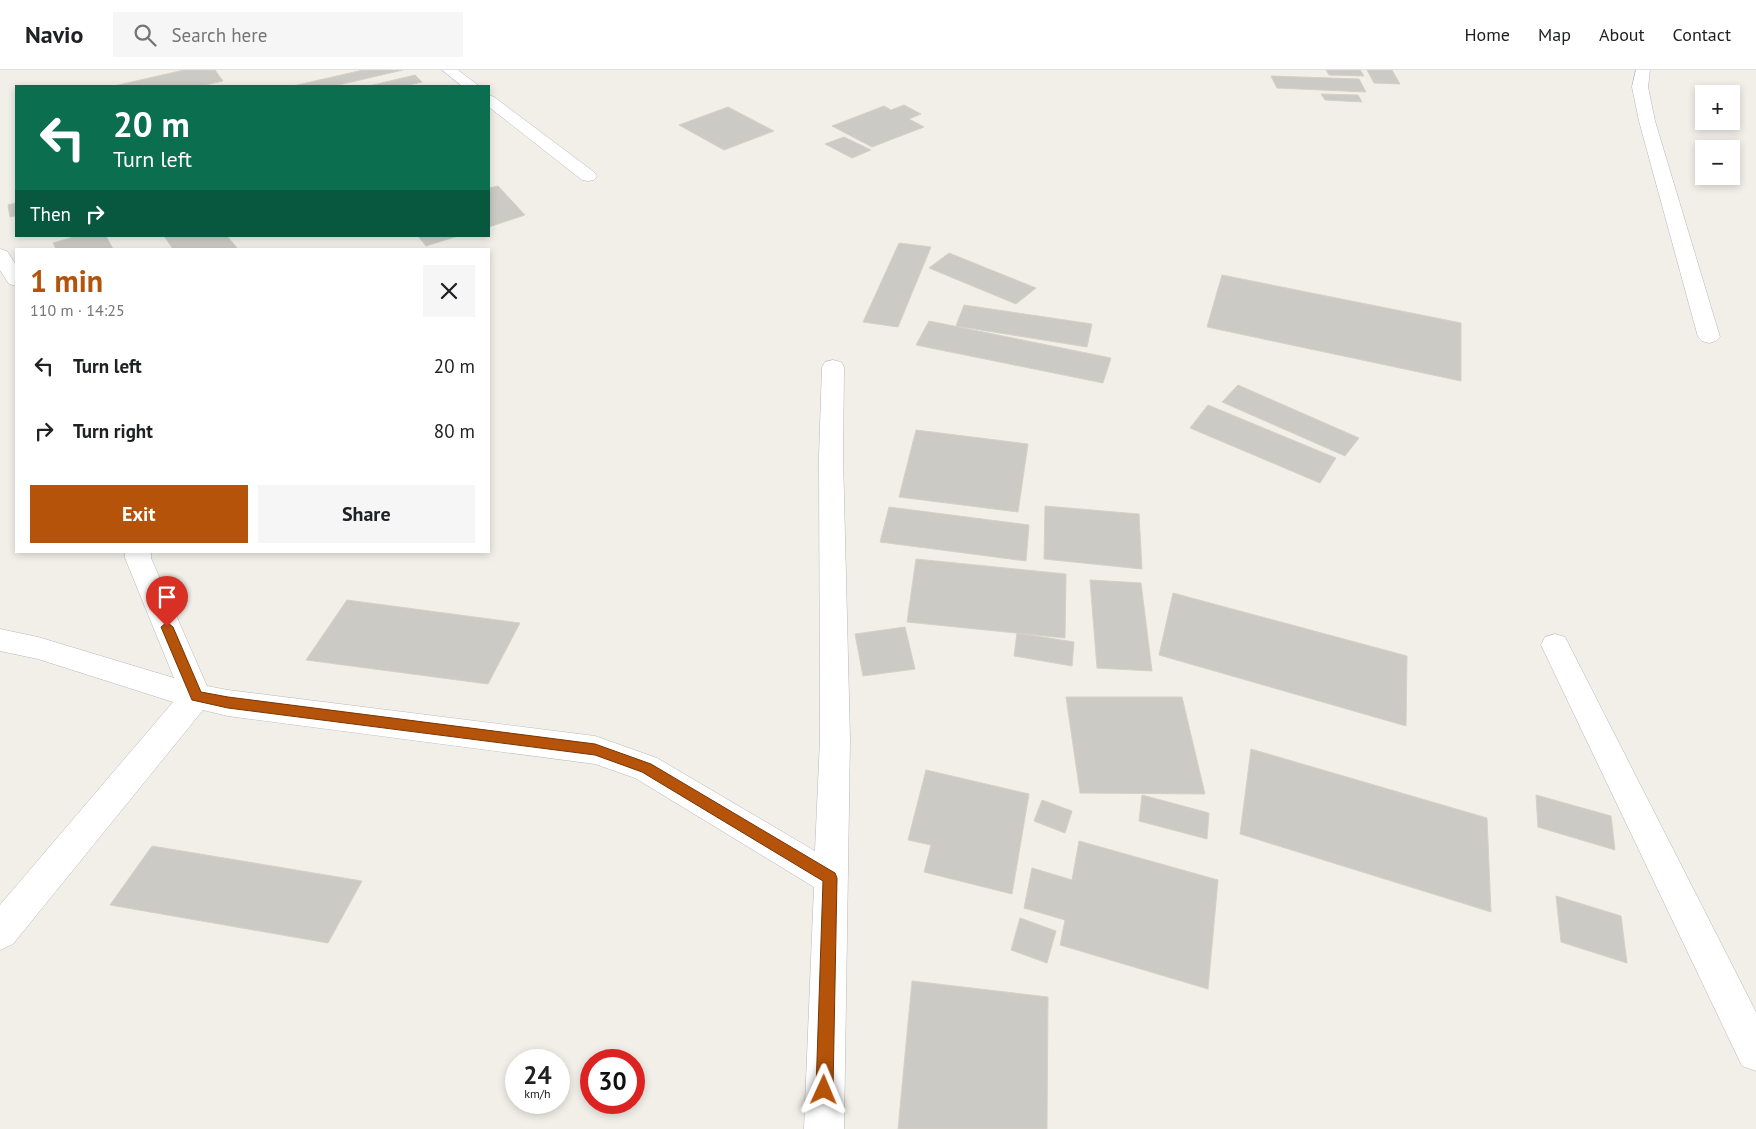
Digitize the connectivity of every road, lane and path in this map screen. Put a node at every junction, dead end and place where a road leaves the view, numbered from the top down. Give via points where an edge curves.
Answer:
1 (449, 70) edge
2 (1643, 70) edge
3 (469, 85) edge
4 (490, 101) edge
5 (588, 176) dead end
6 (0, 255) edge
7 (15, 278) edge
8 (1709, 337) dead end
9 (833, 367) dead end
10 (138, 553) edge
11 (0, 640) edge
12 (1555, 645) dead end
13 (196, 696) junction
14 (830, 878) junction
15 (0, 932) edge
16 (1756, 1052) edge
17 (824, 1129) edge

1 - 3 street
2 - 8 street via 1640,87 1647,121
4 - 5 street
6 - 7 street
9 - 14 street via 835,739
10 - 13 street
11 - 13 street via 47,650
12 - 16 street
13 - 14 street via 595,750 646,768
13 - 15 street
14 - 17 street

